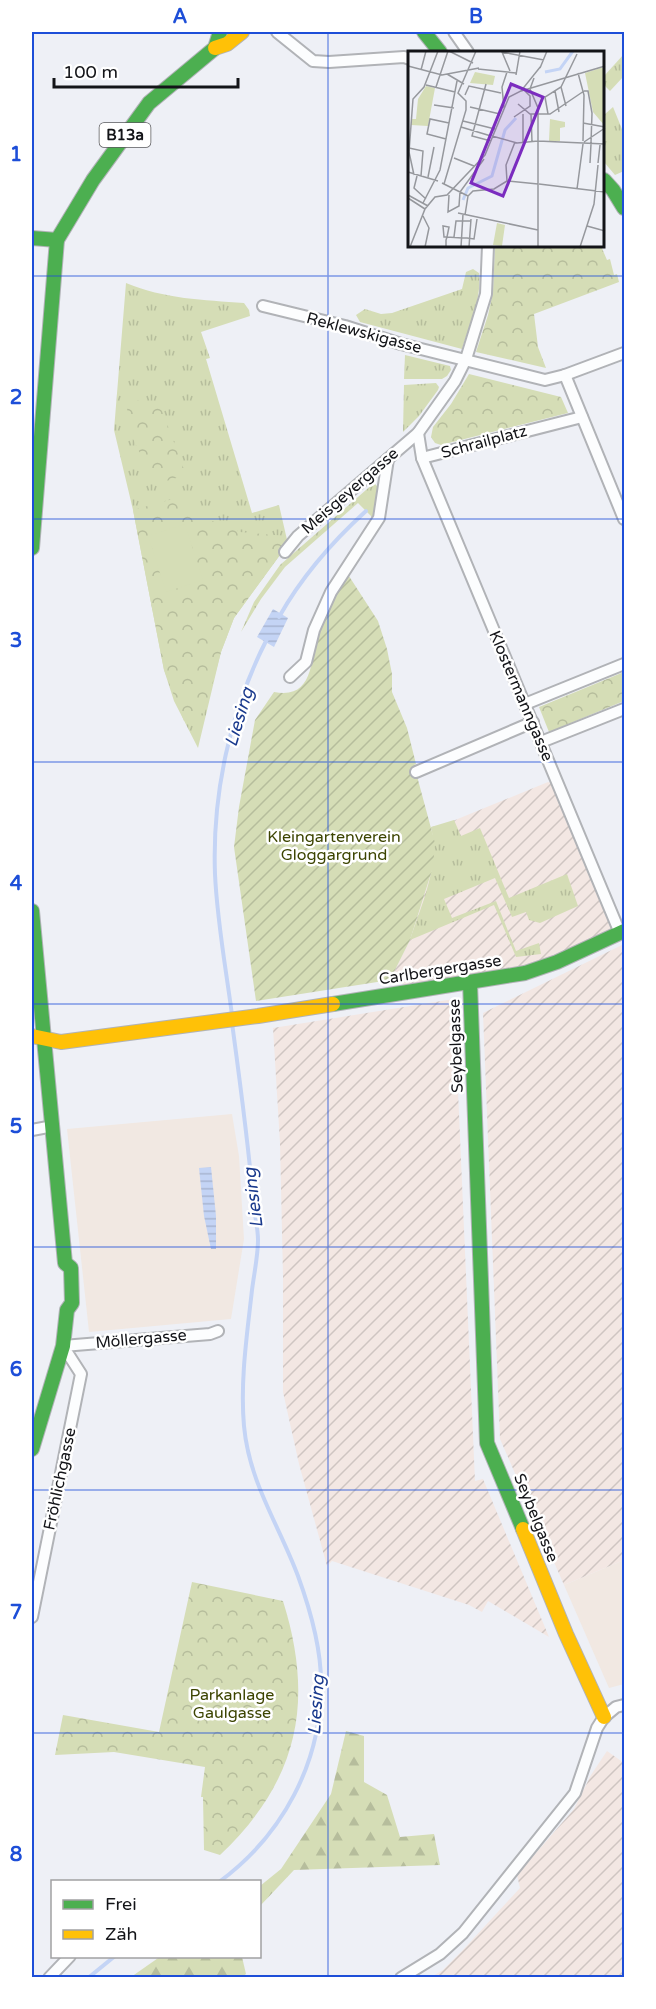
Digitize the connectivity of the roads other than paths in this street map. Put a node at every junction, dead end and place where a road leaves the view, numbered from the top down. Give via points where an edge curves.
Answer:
1 (220, 32) edge
2 (242, 32) edge
3 (277, 32) edge
4 (424, 32) edge
5 (454, 32) edge
6 (215, 48) junction
7 (439, 51) edge
8 (467, 51) edge
9 (408, 58) edge
10 (605, 182) edge
11 (624, 208) edge
12 (32, 238) edge
13 (57, 240) junction
14 (488, 248) edge
15 (263, 306) dead end
16 (624, 353) edge
17 (466, 359) junction
18 (565, 375) junction
19 (582, 417) junction
20 (418, 433) junction
21 (388, 459) junction
22 (422, 459) junction
23 (35, 461) edge
24 (624, 519) edge
25 (32, 548) edge
26 (285, 552) dead end
27 (624, 664) edge
28 (290, 677) dead end
29 (525, 704) junction
30 (624, 709) edge
31 (533, 722) junction
32 (541, 742) junction
33 (416, 772) dead end
34 (32, 911) edge
35 (622, 932) edge
36 (470, 983) junction
37 (38, 1037) edge
38 (53, 1126) junction
39 (32, 1130) edge
40 (218, 1331) dead end
41 (63, 1346) junction
42 (32, 1449) edge
43 (32, 1617) edge
44 (624, 1705) edge
45 (604, 1717) junction
46 (68, 1958) edge
47 (49, 1977) edge
48 (401, 1977) edge

1 - 6 main road
2 - 6 main road
3 - 9 street via 313,61
4 - 7 main road
5 - 8 street
6 - 13 main road, B13a via 150,103 98,172
10 - 11 main road
12 - 13 main road
13 - 23 main road, B13a
14 - 17 street via 486,294
15 - 17 street, Reklewskigasse
16 - 18 street
17 - 18 street via 544,380
17 - 20 street, Schrailplatz
18 - 19 street
19 - 22 street, Schrailplatz
19 - 24 street
20 - 21 street, Meisgeyergasse
20 - 22 street, Schrailplatz
21 - 26 street, Meisgeyergasse via 298,536
21 - 28 street via 379,518 331,592 314,630 306,662
22 - 29 street, Klostermanngasse
23 - 25 main road, B13a
27 - 29 street
29 - 31 street, Klostermanngasse
30 - 32 street
31 - 32 street, Klostermanngasse
31 - 33 street
32 - 35 street, Klostermanngasse
34 - 37 main road
35 - 36 main road, Carlbergergasse via 525,973
36 - 37 main road, Carlbergergasse via 61,1042
36 - 45 main road, Seybelgasse via 487,1443
37 - 38 main road
38 - 39 street
38 - 41 main road via 65,1263 61,1270 62,1304 67,1310
40 - 41 street, Möllergasse
41 - 42 main road
41 - 43 street, Fröhlichgasse via 81,1374
44 - 45 street
45 - 48 street via 575,1793 463,1933 440,1954
46 - 47 street

